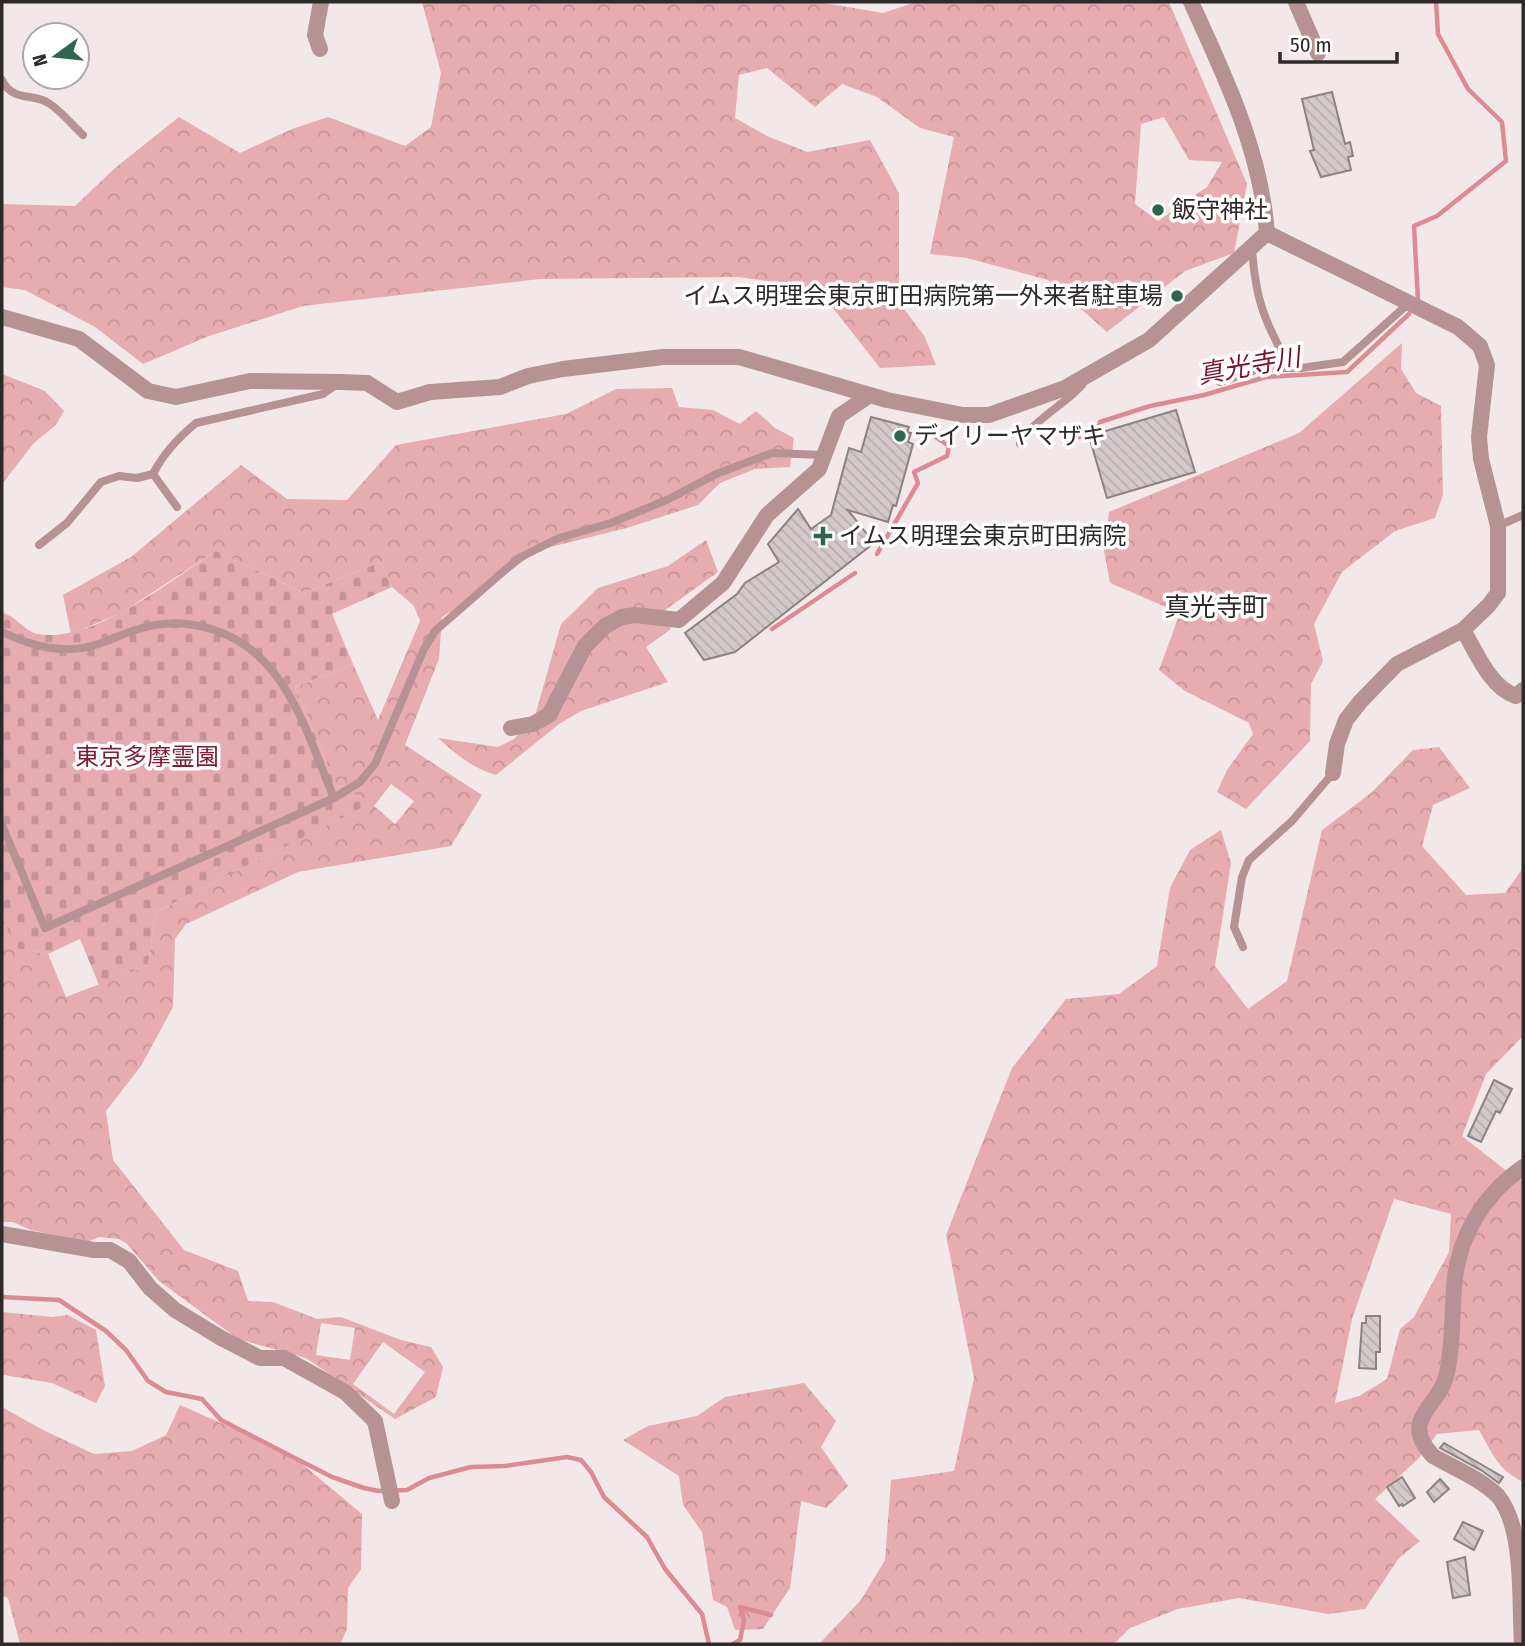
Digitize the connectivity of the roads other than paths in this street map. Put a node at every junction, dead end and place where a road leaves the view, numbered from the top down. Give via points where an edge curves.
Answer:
1 (321, 2) edge
2 (1191, 2) edge
3 (1296, 2) edge
4 (320, 49) dead end
5 (1318, 53) dead end
6 (2, 80) edge
7 (83, 135) dead end
8 (1267, 233) junction
9 (1252, 248) junction
10 (1408, 304) junction
11 (2, 317) edge
12 (1290, 367) junction
13 (1090, 374) junction
14 (340, 382) junction
15 (1220, 382) dead end
16 (870, 395) junction
17 (1020, 444) dead end
18 (823, 455) junction
19 (153, 474) junction
20 (177, 507) dead end
21 (1523, 515) edge
22 (1497, 526) junction
23 (39, 545) dead end
24 (1463, 630) junction
25 (2, 632) edge
26 (1523, 690) edge
27 (511, 728) dead end
28 (1333, 774) joint
29 (334, 798) junction
30 (2, 825) edge
31 (1243, 947) dead end
32 (1523, 1167) edge
33 (2, 1234) edge
34 (393, 1501) dead end
35 (1522, 1644) edge

1 - 4 street via 315,35
2 - 8 street via 1238,105 1257,172
3 - 5 street
6 - 7 lane via 6,89 48,102
8 - 9 street
8 - 10 street
9 - 12 lane via 1264,319
9 - 13 street via 1149,340
10 - 12 lane via 1343,362
10 - 22 street via 1458,327 1484,354 1487,365 1479,437
11 - 14 street via 79,340 148,391 176,397 250,381
12 - 15 lane via 1262,368
13 - 16 street via 1065,388 979,416
13 - 17 lane via 1027,432
14 - 16 street via 367,383 397,402 430,393 500,387 563,369 663,357 739,357
14 - 19 lane via 323,394 196,423 159,461
16 - 18 street via 839,416
18 - 27 street via 819,469 767,515 723,583 679,620 635,615 605,626 585,646 549,715
18 - 29 lane via 772,453 519,558 435,631 375,764 360,782
19 - 20 lane
19 - 23 lane via 101,482 67,523
21 - 22 lane
22 - 24 street via 1498,593
24 - 26 street via 1499,685 1516,696
24 - 28 street via 1397,664 1360,702 1346,720
25 - 29 lane via 33,645 66,649 97,645 148,626 184,623 240,641 268,664 287,690
28 - 31 lane via 1292,821 1249,860 1234,927
29 - 30 lane via 45,928
32 - 35 street via 1493,1192 1469,1229 1454,1286 1447,1374 1442,1390 1419,1420 1418,1431 1433,1456 1491,1490 1509,1512 1519,1552
33 - 34 street via 110,1250 129,1261 150,1288 176,1310 210,1331 260,1358 284,1358 345,1392 375,1421

